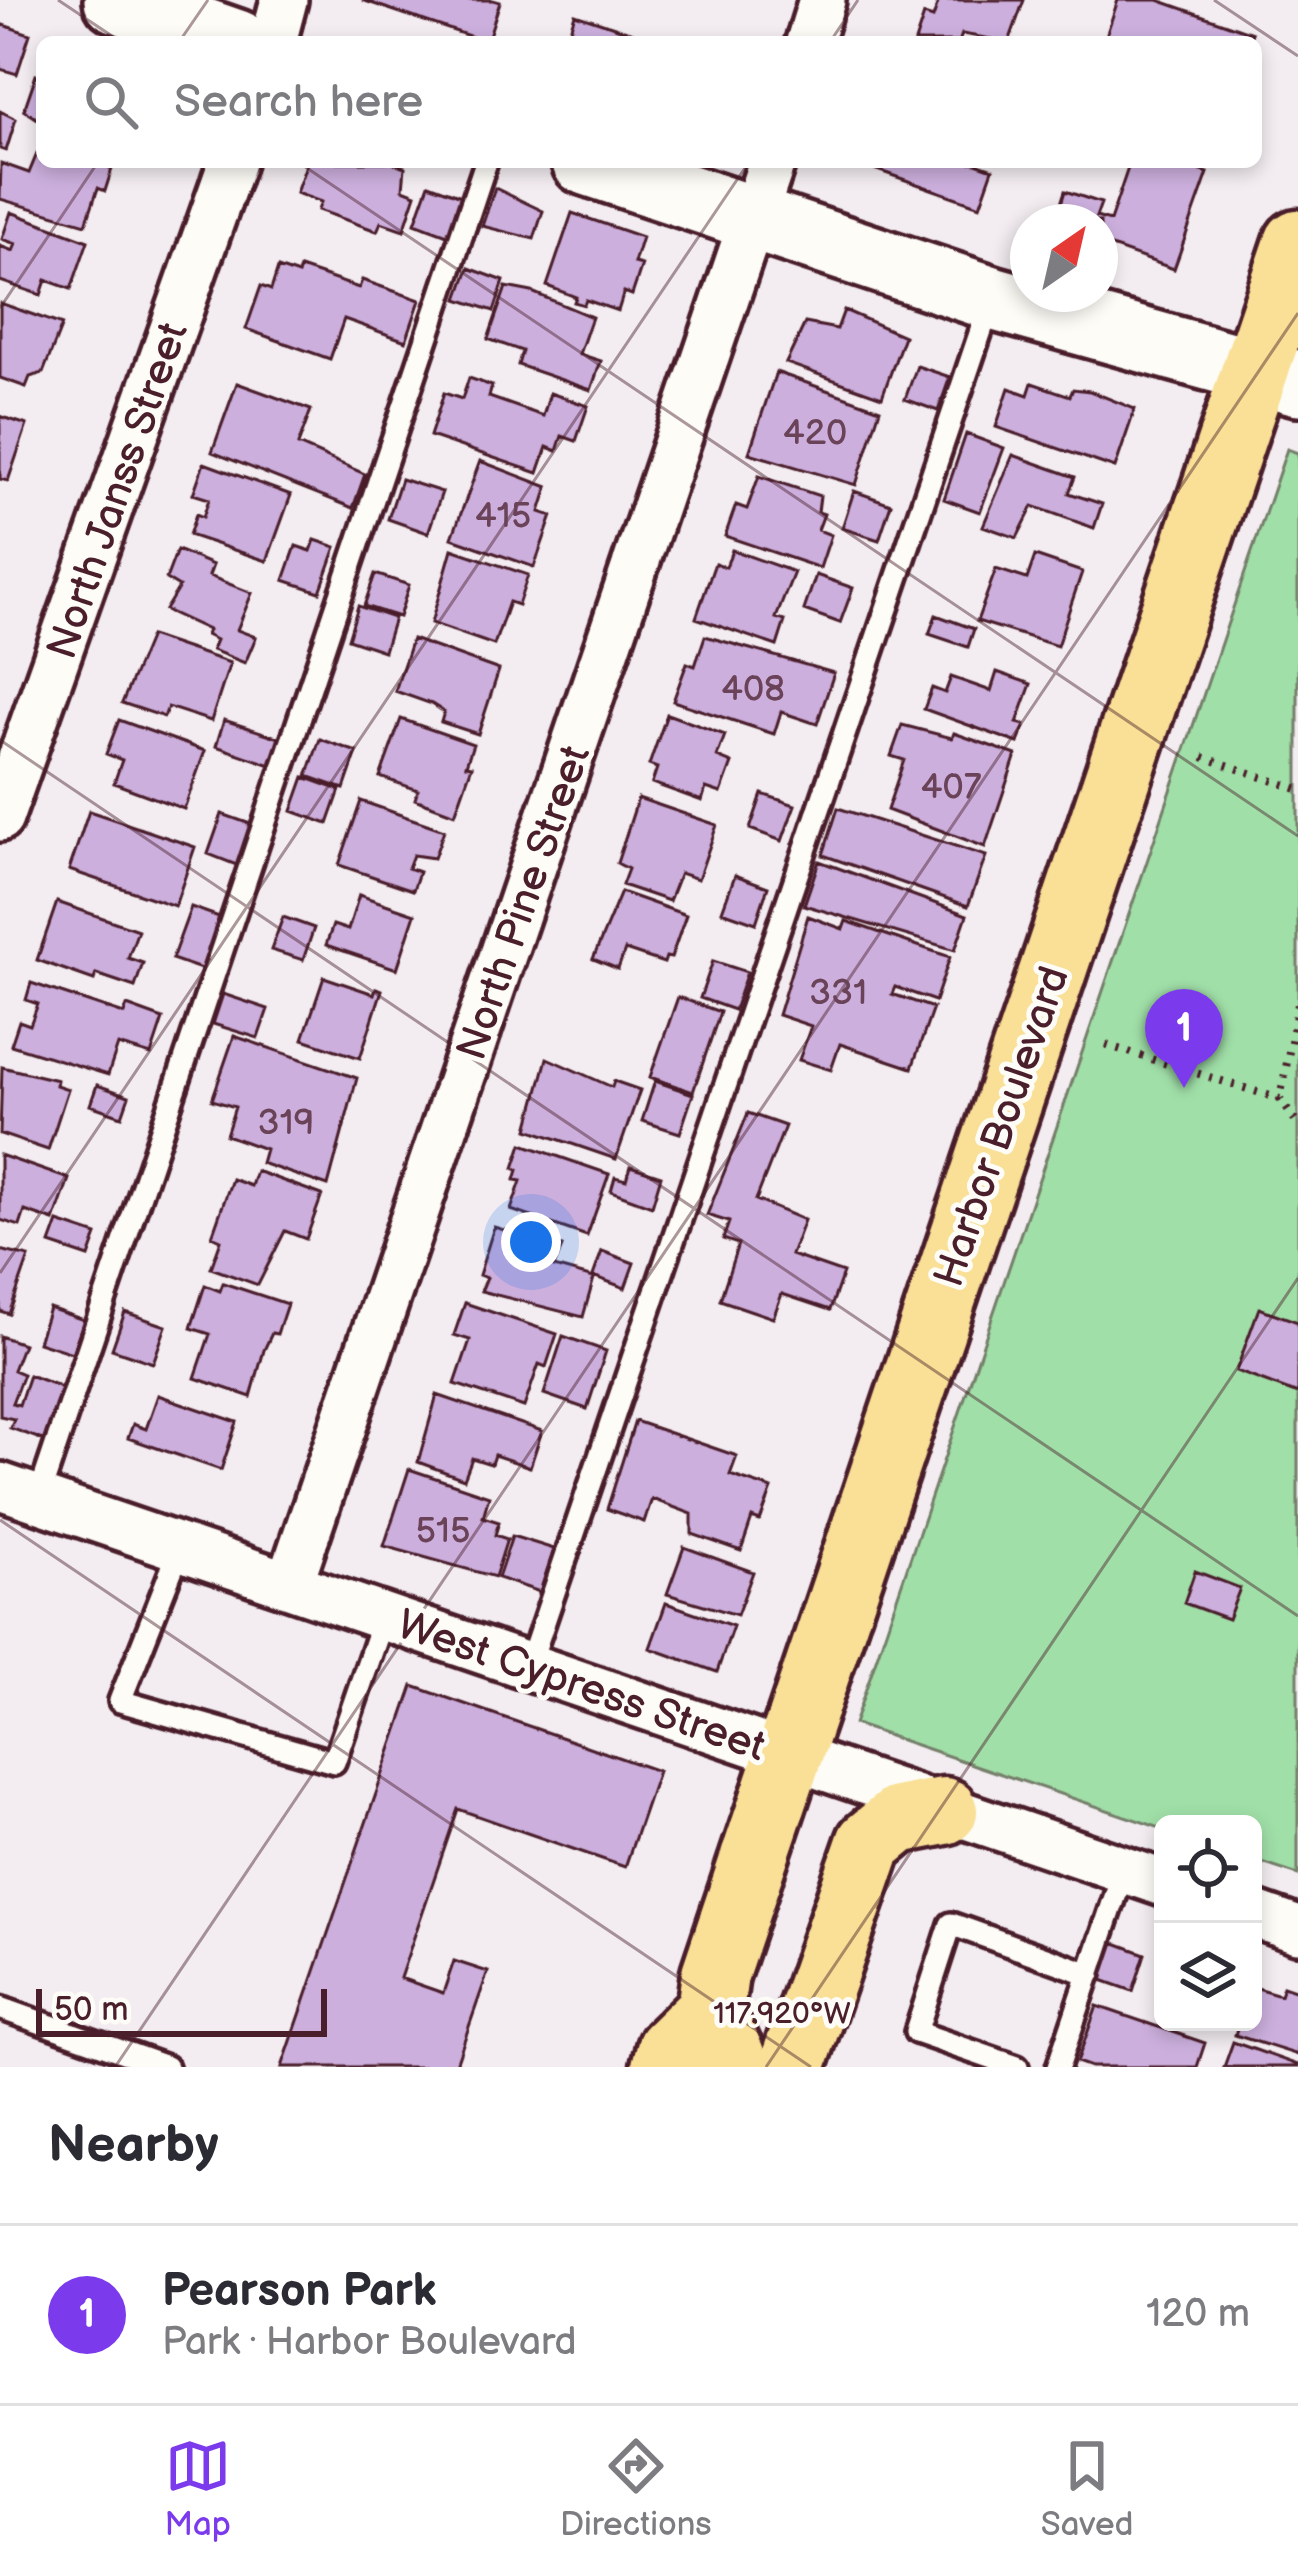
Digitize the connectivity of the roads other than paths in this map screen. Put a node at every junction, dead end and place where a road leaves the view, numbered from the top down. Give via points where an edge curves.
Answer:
1 (116, 0) edge
2 (284, 0) edge
3 (822, 0) edge
4 (220, 36) edge
5 (275, 36) edge
6 (811, 36) edge
7 (230, 168) edge
8 (483, 168) edge
9 (601, 168) edge
10 (770, 168) edge
11 (754, 221) junction
12 (1298, 243) edge
13 (992, 298) junction
14 (1277, 376) edge
15 (0, 818) edge
16 (19, 1493) edge
17 (181, 1546) junction
18 (290, 1583) junction
19 (384, 1615) junction
20 (529, 1666) junction
21 (789, 1756) junction
22 (944, 1810) junction
23 (1144, 1877) edge
24 (1262, 1917) edge
25 (1298, 1930) edge
26 (1090, 1975) junction
27 (0, 2008) edge
28 (720, 2039) edge
29 (166, 2067) edge
30 (664, 2067) edge
31 (792, 2067) edge
32 (1017, 2067) edge
33 (1058, 2067) edge

1 - 4 street
2 - 5 street
3 - 6 street
7 - 15 street, North Janss Street
8 - 16 lane
9 - 11 street
10 - 11 street, North Pine Street
11 - 13 street
11 - 18 street, North Pine Street
12 - 14 main road, Harbor Boulevard
13 - 14 street
13 - 20 lane
14 - 21 main road, Harbor Boulevard
16 - 17 street, West Cypress Street
17 - 18 street, West Cypress Street
17 - 19 lane via 120,1701 334,1762
18 - 19 street, West Cypress Street
19 - 20 street, West Cypress Street
20 - 21 street, West Cypress Street
21 - 22 street, West Cypress Street
21 - 28 main road, Harbor Boulevard via 715,1973
22 - 23 street, West Cypress Street
22 - 31 main road via 898,1820 870,1843
23 - 26 lane
24 - 25 street
26 - 32 lane via 951,1924 916,2032
26 - 33 lane
27 - 29 lane
28 - 30 main road, Harbor Boulevard via 670,2049

